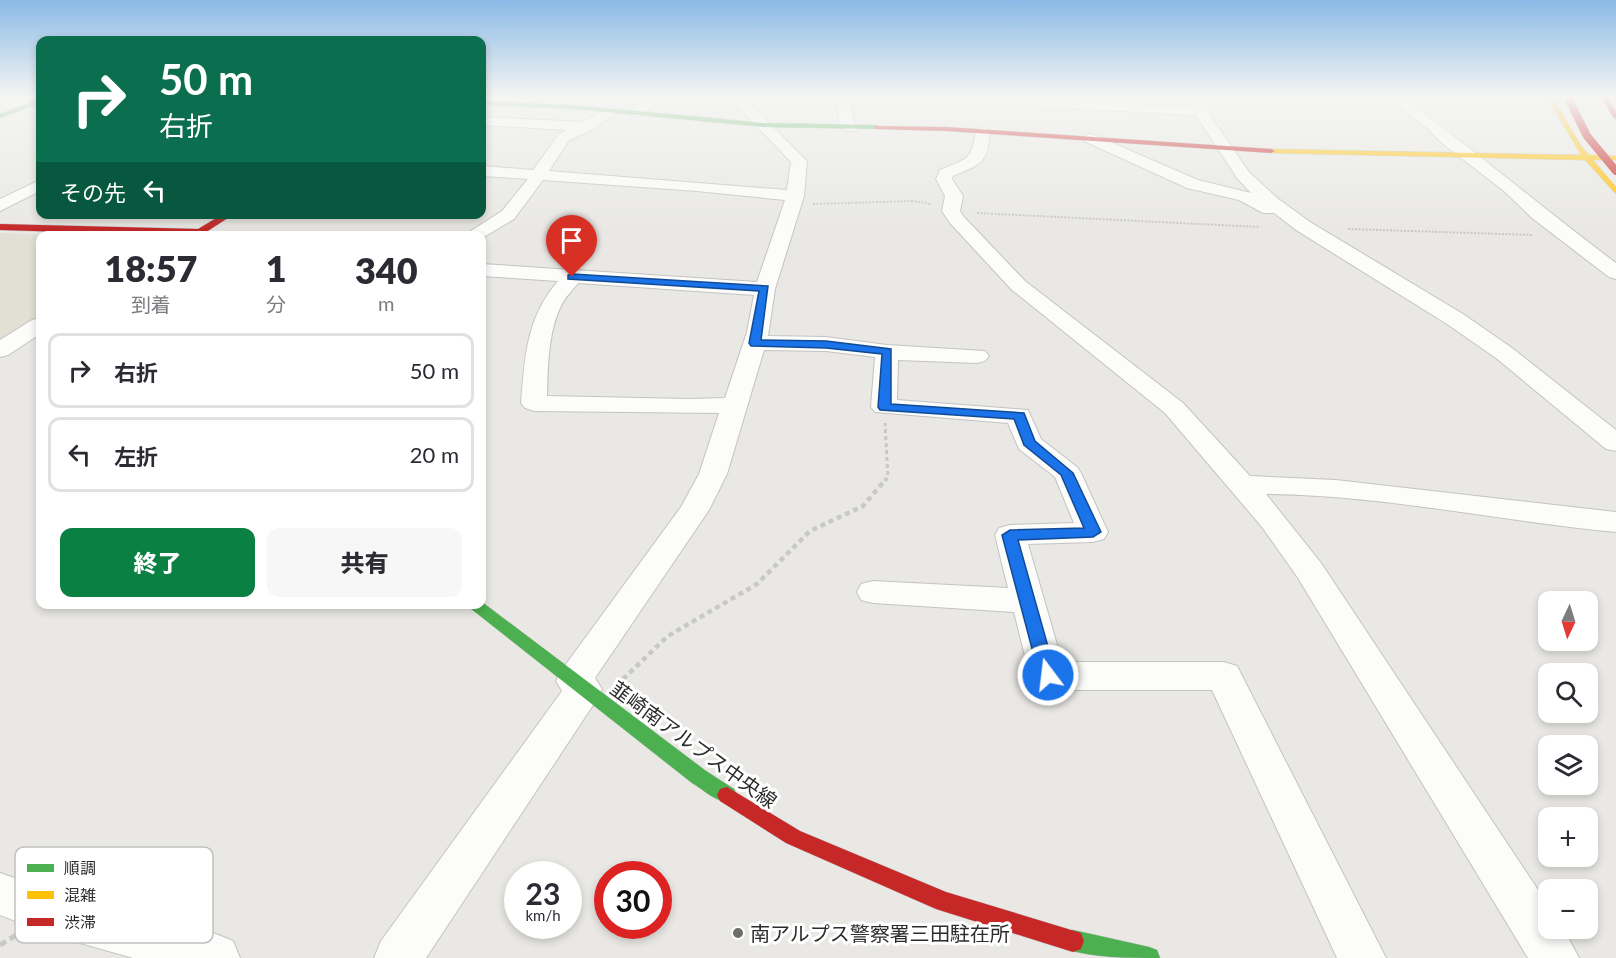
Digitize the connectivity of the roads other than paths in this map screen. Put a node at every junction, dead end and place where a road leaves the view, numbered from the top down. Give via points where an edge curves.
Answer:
1 (562, 141) edge
2 (780, 141) edge
3 (982, 141) edge
4 (1095, 141) edge
5 (1126, 141) edge
6 (1223, 141) edge
7 (1449, 141) edge
8 (1572, 141) edge
9 (1591, 141) edge
10 (1227, 148) junction
11 (1469, 156) junction
12 (1584, 157) junction
13 (1616, 158) edge
14 (486, 171) edge
15 (1616, 171) edge
16 (539, 175) junction
17 (36, 187) edge
18 (1616, 192) edge
19 (794, 200) junction
20 (0, 206) edge
21 (222, 219) edge
22 (1303, 226) junction
23 (0, 227) edge
24 (112, 231) edge
25 (201, 231) edge
26 (480, 231) edge
27 (486, 270) edge
28 (1616, 273) edge
29 (572, 277) junction
30 (765, 289) junction
31 (36, 328) edge
32 (755, 343) junction
33 (0, 350) edge
34 (887, 352) junction
35 (977, 356) dead end
36 (735, 405) junction
37 (1616, 443) edge
38 (1242, 485) junction
39 (1616, 522) edge
40 (873, 592) dead end
41 (1027, 601) junction
42 (480, 609) edge
43 (586, 690) junction
44 (0, 894) edge
45 (15, 899) edge
46 (161, 943) edge
47 (216, 958) edge
48 (398, 958) edge
49 (1149, 958) edge
50 (1362, 958) edge
51 (1555, 958) edge

1 - 16 street
2 - 19 street via 799,161
3 - 38 street via 980,154 946,173 944,179 954,196 951,211 956,219 1018,285 1174,408
4 - 22 street via 1193,184 1245,196
5 - 10 main road
6 - 10 street
7 - 11 street
8 - 12 main road
9 - 15 main road, bridge
10 - 11 main road
10 - 22 street via 1243,175
11 - 12 main road
11 - 28 street
12 - 13 main road
12 - 18 main road
14 - 16 street
16 - 19 street
16 - 26 street via 508,215
17 - 20 street
19 - 30 street
21 - 25 main road
22 - 37 street via 1504,353
23 - 24 main road
27 - 29 street
29 - 30 street
29 - 36 street via 550,306 544,325 534,403
30 - 32 street
31 - 33 street
32 - 34 street via 826,344
32 - 36 street
34 - 35 street
34 - 41 street via 884,407 1019,416 1029,442 1066,473 1093,532 1010,535
36 - 43 street via 705,491
38 - 39 street via 1280,484 1393,493 1548,517
38 - 51 street via 1310,571
40 - 41 street
41 - 50 street via 1048,675 1224,676
42 - 43 main road, 韮崎南アルプス中央線
43 - 48 street
43 - 49 main road, 韮崎南アルプス中央線 via 699,777 792,837 944,903 1076,942
44 - 45 street
46 - 47 street

